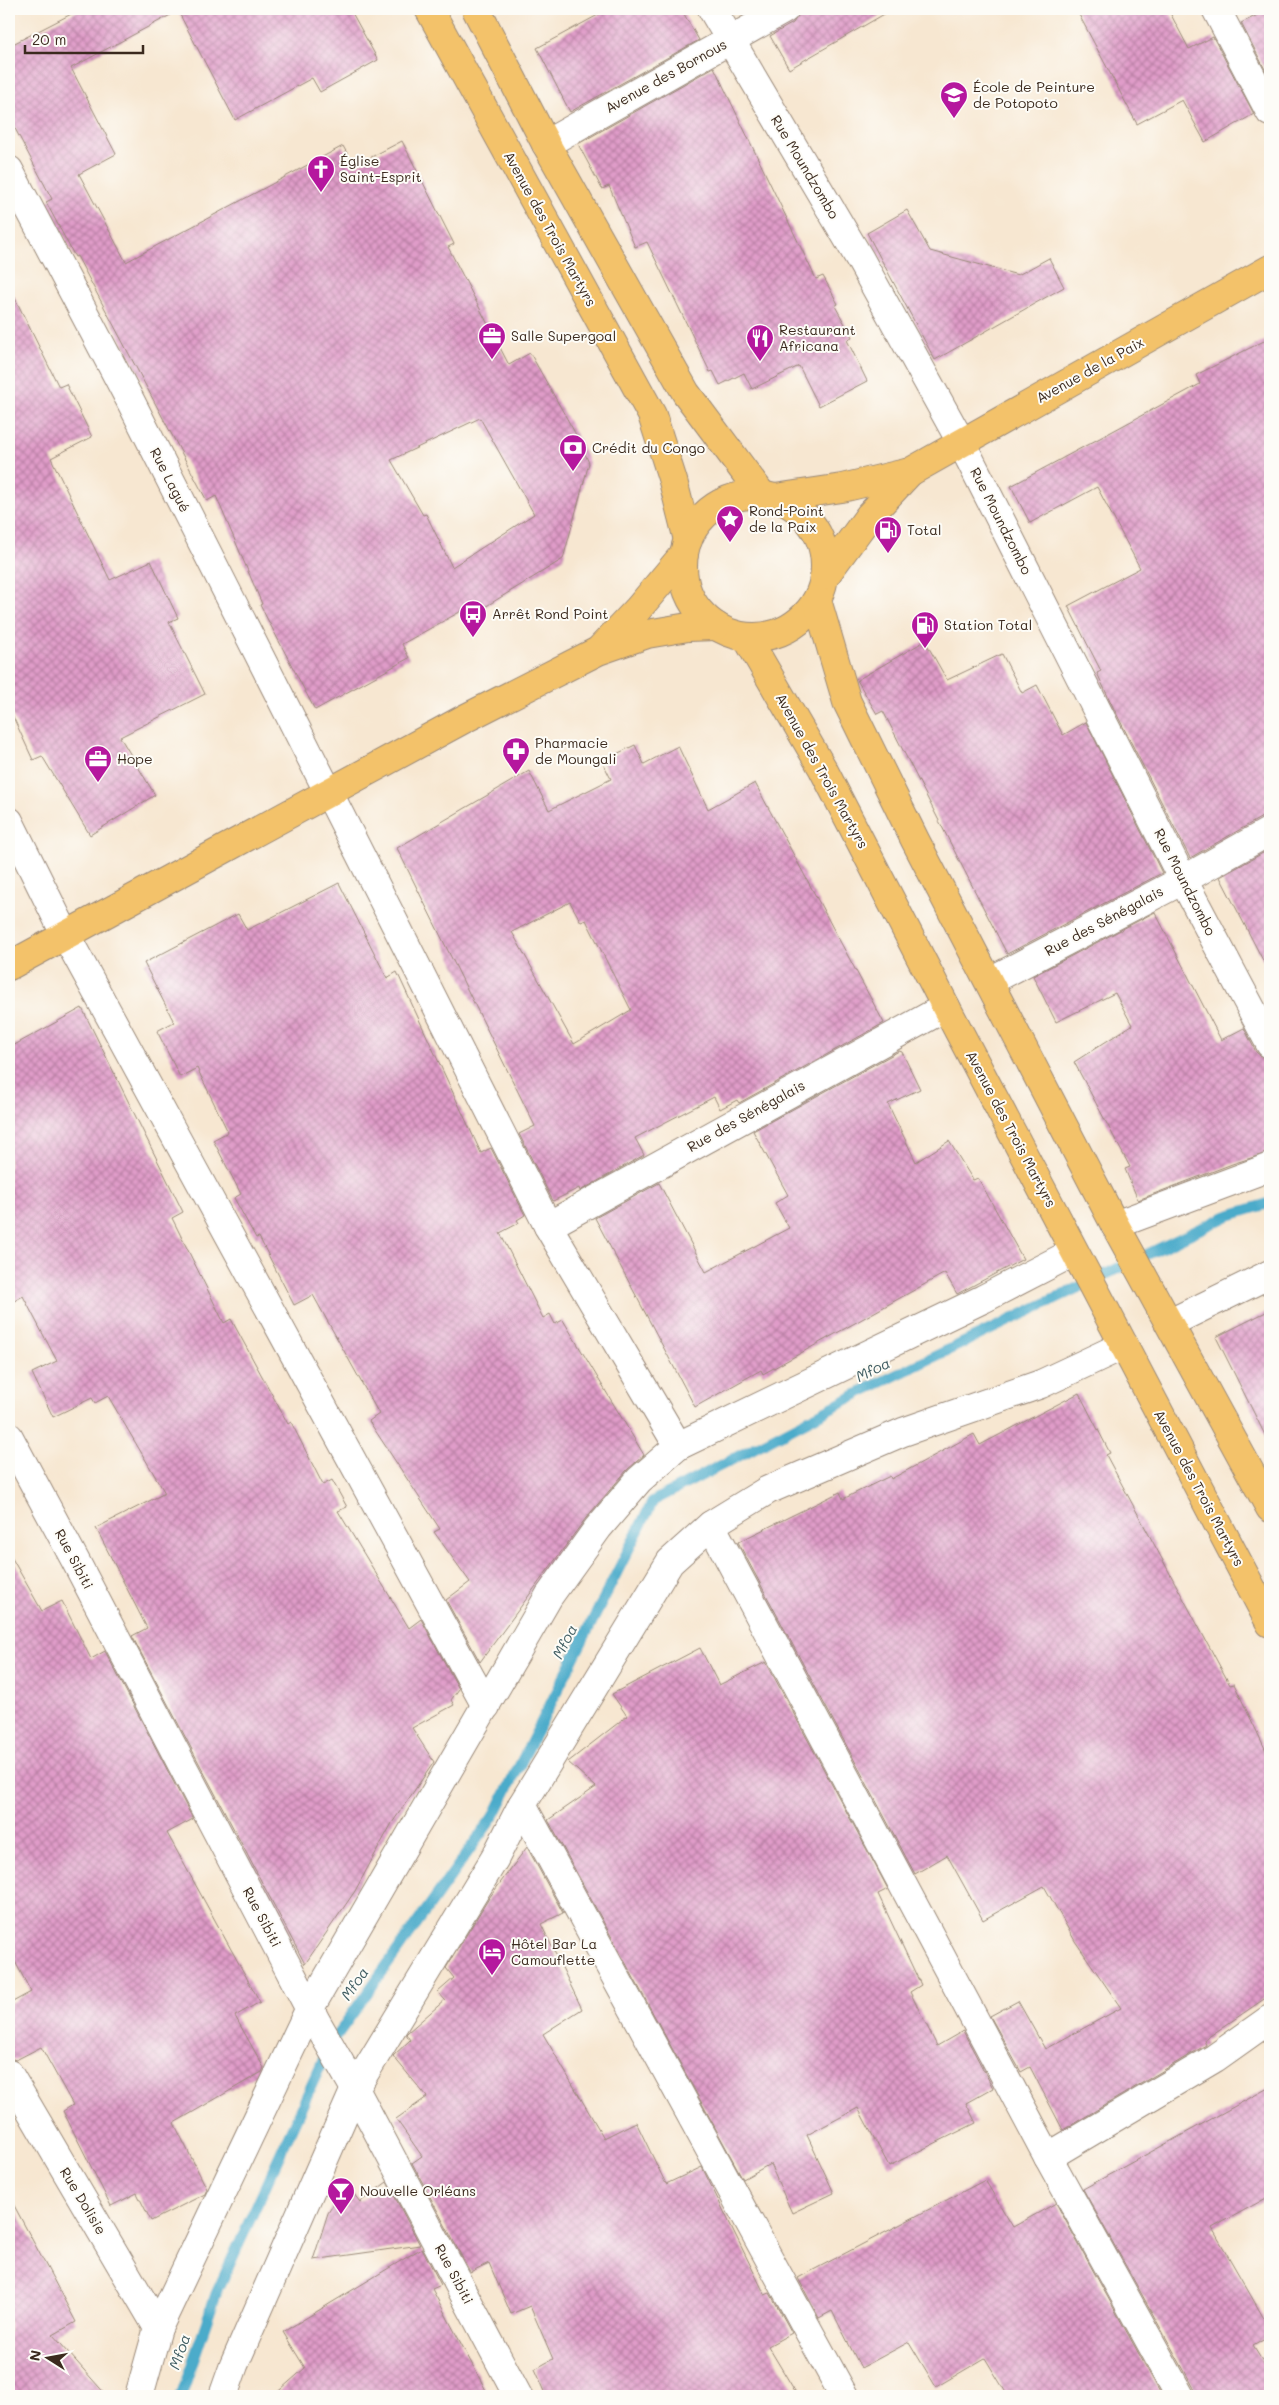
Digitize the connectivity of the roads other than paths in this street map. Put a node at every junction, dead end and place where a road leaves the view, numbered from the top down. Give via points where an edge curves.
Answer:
1 (429, 9) edge
2 (476, 9) edge
3 (712, 9) edge
4 (785, 9) edge
5 (1216, 9) edge
6 (729, 40) junction
7 (1270, 112) edge
8 (546, 144) junction
9 (9, 170) edge
10 (1270, 269) edge
11 (961, 442) junction
12 (910, 472) junction
13 (769, 497) junction
14 (686, 547) junction
15 (821, 588) junction
16 (716, 626) junction
17 (747, 638) junction
18 (598, 650) junction
19 (328, 792) junction
20 (9, 821) edge
21 (1270, 831) edge
22 (1183, 880) junction
23 (65, 934) junction
24 (9, 966) edge
25 (990, 981) junction
26 (946, 1007) junction
27 (1270, 1044) edge
28 (1270, 1167) edge
29 (1115, 1225) junction
30 (548, 1226) junction
31 (1074, 1252) junction
32 (1270, 1274) edge
33 (1166, 1315) junction
34 (1119, 1337) junction
35 (9, 1437) edge
36 (678, 1446) junction
37 (1270, 1508) edge
38 (711, 1525) junction
39 (1270, 1623) edge
40 (486, 1706) junction
41 (522, 1805) junction
42 (313, 2015) junction
43 (1270, 2019) edge
44 (9, 2074) edge
45 (355, 2089) junction
46 (1048, 2157) junction
47 (158, 2328) junction
48 (139, 2396) edge
49 (223, 2396) edge
50 (518, 2396) edge
51 (844, 2396) edge
52 (1180, 2396) edge

1 - 14 main road, Avenue des Trois Martyrs via 652,416 673,481
2 - 8 main road
3 - 6 street, Rue Moundzombo
4 - 6 street, Avenue des Bornous
5 - 7 street
6 - 8 street, Avenue des Bornous
6 - 11 street, Rue Moundzombo via 861,260
8 - 13 main road via 686,393
9 - 19 street, Rue Lagué via 131,402
10 - 11 main road, Avenue de la Paix
11 - 12 main road, Avenue de la Paix
11 - 22 street, Rue Moundzombo
12 - 13 main road, Avenue de la Paix via 842,488
12 - 15 main road, Avenue de la Paix via 869,516
13 - 14 main road via 739,496 718,505 700,520
13 - 15 main road via 797,509 814,527 824,550
14 - 16 main road via 684,578 691,600
14 - 18 main road via 638,608
15 - 17 main road via 800,622 775,635
15 - 25 main road via 847,702
16 - 17 main road
16 - 18 main road via 647,634
17 - 26 main road, Avenue des Trois Martyrs via 823,769
18 - 19 main road
19 - 23 main road
19 - 30 street, Rue Lagué
20 - 23 street
21 - 22 street, Rue des Sénégalais
22 - 25 street, Rue des Sénégalais
22 - 27 street, Rue Moundzombo
23 - 24 main road
23 - 40 street
25 - 29 main road
26 - 30 street, Rue des Sénégalais
26 - 31 main road, Avenue des Trois Martyrs
28 - 29 street
29 - 33 main road
30 - 36 street, Rue Lagué
31 - 34 main road, Avenue des Trois Martyrs
31 - 36 street
32 - 33 street
33 - 37 main road
34 - 38 street via 1042,1384 903,1432 768,1490
34 - 39 main road, Avenue des Trois Martyrs
35 - 42 street, Rue Sibiti
36 - 40 street via 639,1480 598,1528 549,1596
38 - 41 street via 670,1562
38 - 46 street
40 - 42 street
41 - 45 street via 495,1858
41 - 51 street
42 - 45 street, Rue Sibiti
42 - 47 street
43 - 46 street via 1215,2058
44 - 47 street, Rue Dolisie
45 - 49 street via 234,2364
45 - 50 street, Rue Sibiti
46 - 52 street
47 - 48 street

